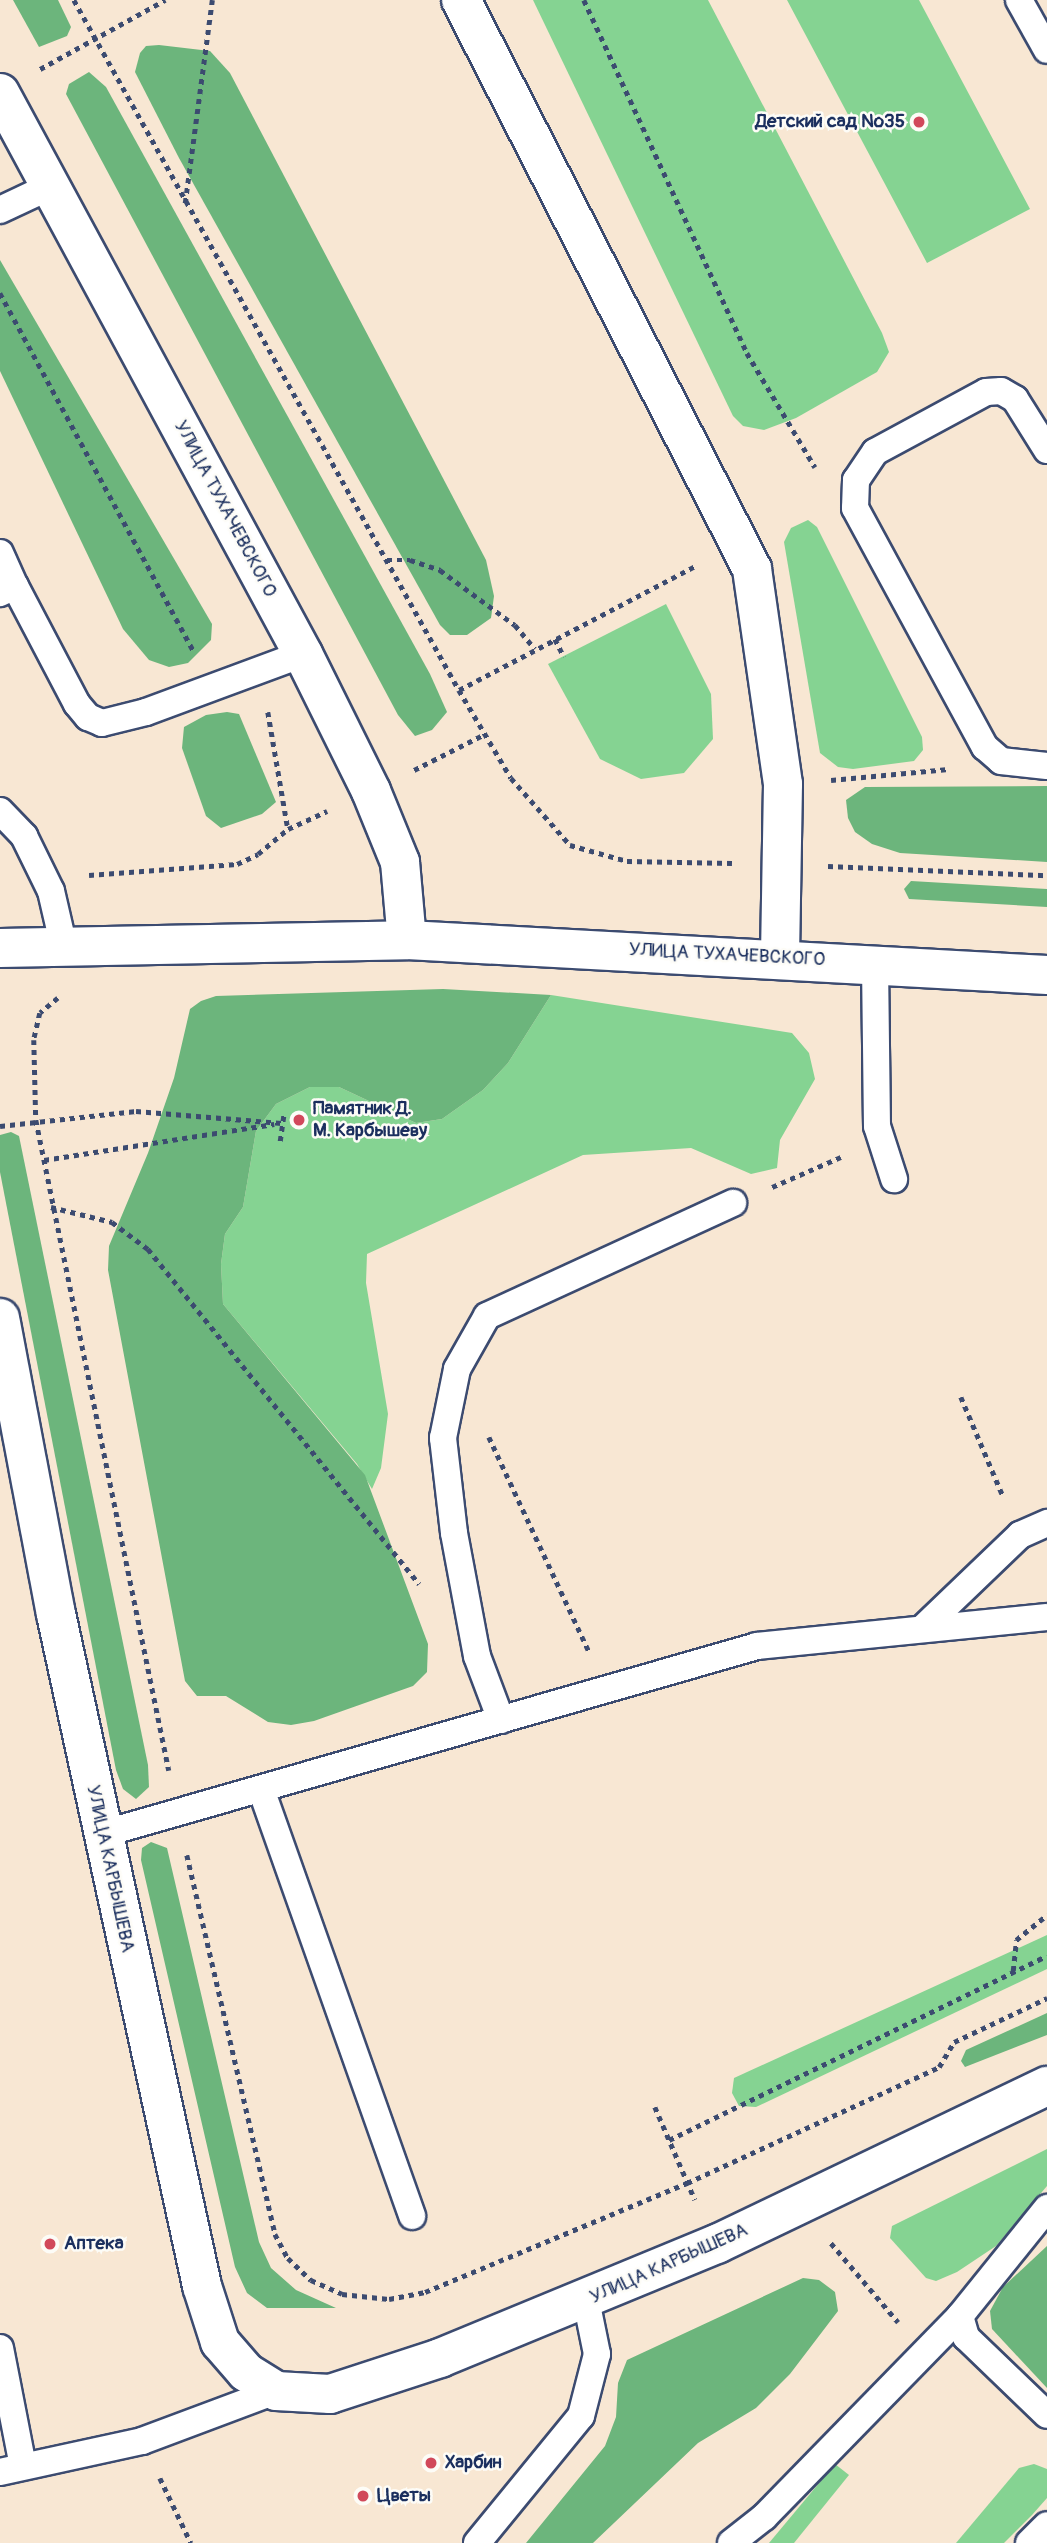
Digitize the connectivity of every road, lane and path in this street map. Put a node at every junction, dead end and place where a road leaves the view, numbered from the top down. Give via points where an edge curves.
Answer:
1 (74, 0) edge
2 (165, 0) edge
3 (212, 0) edge
4 (461, 0) edge
5 (584, 0) edge
6 (1019, 0) edge
7 (94, 38) junction
8 (1047, 50) edge
9 (35, 72) dead end
10 (0, 93) edge
11 (51, 186) junction
12 (185, 203) junction
13 (0, 210) edge
14 (0, 293) edge
15 (1047, 450) edge
16 (856, 480) junction
17 (741, 542) junction
18 (0, 553) edge
19 (386, 560) junction
20 (7, 589) edge
21 (555, 639) junction
22 (535, 649) junction
23 (303, 654) junction
24 (564, 657) dead end
25 (261, 670) junction
26 (213, 688) junction
27 (459, 690) junction
28 (485, 734) junction
29 (1047, 766) edge
30 (929, 771) dead end
31 (783, 784) junction
32 (371, 791) junction
33 (0, 811) edge
34 (288, 829) junction
35 (783, 864) junction
36 (1047, 875) edge
37 (43, 878) junction
38 (407, 940) junction
39 (63, 943) junction
40 (0, 948) edge
41 (780, 958) junction
42 (875, 963) junction
43 (1047, 975) edge
44 (60, 996) dead end
45 (284, 1112) dead end
46 (36, 1119) junction
47 (282, 1123) junction
48 (0, 1126) edge
49 (882, 1139) junction
50 (280, 1141) dead end
51 (44, 1160) junction
52 (894, 1179) dead end
53 (783, 1182) dead end
54 (733, 1203) dead end
55 (51, 1207) junction
56 (0, 1318) edge
57 (457, 1369) junction
58 (961, 1397) dead end
59 (1047, 1522) edge
60 (1020, 1535) junction
61 (425, 1592) dead end
62 (1047, 1617) edge
63 (922, 1629) junction
64 (607, 1689) junction
65 (501, 1720) junction
66 (261, 1789) junction
67 (178, 1812) junction
68 (102, 1834) junction
69 (1047, 1915) edge
70 (1047, 1956) edge
71 (1013, 1971) junction
72 (1047, 1998) edge
73 (1047, 2086) edge
74 (655, 2107) dead end
75 (669, 2140) junction
76 (687, 2183) junction
77 (1047, 2208) edge
78 (412, 2216) dead end
79 (826, 2237) dead end
80 (586, 2301) junction
81 (960, 2316) junction
82 (0, 2348) edge
83 (925, 2353) junction
84 (276, 2391) junction
85 (1047, 2414) edge
86 (142, 2441) junction
87 (11, 2469) edge
88 (1047, 2525) edge
89 (191, 2543) edge
90 (477, 2543) edge
91 (731, 2543) edge
92 (1029, 2543) edge

1 - 7 path
2 - 7 path
3 - 12 path
4 - 17 street
5 - 16 path via 753,365 810,466
6 - 8 lane
7 - 9 path
7 - 12 path
10 - 11 street, УЛИЦА ТУХАЧЕВСКОГО
11 - 13 lane
11 - 23 street, УЛИЦА ТУХАЧЕВСКОГО
12 - 19 path
14 - 26 path
15 - 16 lane via 1015,399 1001,391 986,392 875,452
16 - 29 lane via 855,508 978,737 1001,761
17 - 21 path
17 - 31 street via 752,569
18 - 20 lane
19 - 22 path via 410,560 440,570 515,625
19 - 27 path
20 - 26 lane via 88,717 102,723 121,720
21 - 22 path
21 - 24 path
22 - 27 path
23 - 25 lane
23 - 32 street, УЛИЦА ТУХАЧЕВСКОГО
25 - 26 lane
25 - 34 path
27 - 28 path
28 - 32 path
28 - 35 path via 511,778 570,845 627,861
30 - 31 path
31 - 35 street
32 - 34 path
32 - 38 street, УЛИЦА ТУХАЧЕВСКОГО via 400,862
33 - 37 lane via 24,836
34 - 37 path via 258,854 237,864
35 - 36 path
35 - 41 street
37 - 39 lane via 51,891
38 - 39 street, УЛИЦА ТУХАЧЕВСКОГО
38 - 41 street, УЛИЦА ТУХАЧЕВСКОГО
39 - 40 street, УЛИЦА ТУХАЧЕВСКОГО
41 - 42 street, УЛИЦА ТУХАЧЕВСКОГО
42 - 43 street, УЛИЦА ТУХАЧЕВСКОГО
42 - 49 lane via 877,1126
44 - 46 path via 40,1013 34,1040
45 - 47 path
46 - 47 path via 136,1111
46 - 48 path
46 - 51 path
47 - 50 path
47 - 51 path
49 - 52 lane
49 - 53 path
51 - 55 path
54 - 57 lane via 486,1316
55 - 61 path via 111,1222 148,1249
55 - 67 path
56 - 68 street, УЛИЦА КАРБЫШЕВА
57 - 64 path
57 - 65 lane via 443,1438 454,1533 477,1656
58 - 60 path
59 - 60 lane
60 - 63 lane
62 - 63 lane
63 - 64 lane via 757,1646
64 - 65 lane
65 - 66 lane
66 - 67 lane
66 - 78 lane
67 - 68 lane
67 - 76 path via 275,2234 288,2258 311,2280 342,2294 388,2299 425,2292
68 - 84 street, УЛИЦА КАРБЫШЕВА via 220,2342 246,2372
69 - 71 path via 1016,1940
70 - 71 path
71 - 75 path
72 - 76 path via 954,2042 939,2067
73 - 80 street, УЛИЦА КАРБЫШЕВА via 717,2244
74 - 75 path
75 - 76 path
77 - 81 lane
79 - 83 path
80 - 84 street, УЛИЦА КАРБЫШЕВА via 440,2358 330,2394
80 - 90 lane via 597,2354 581,2416
81 - 83 lane
81 - 85 lane via 966,2337
82 - 87 lane
83 - 91 lane via 764,2517
84 - 86 lane, УЛИЦА КАРБЫШЕВА
86 - 87 lane, УЛИЦА КАРБЫШЕВА
86 - 89 path
88 - 92 lane

